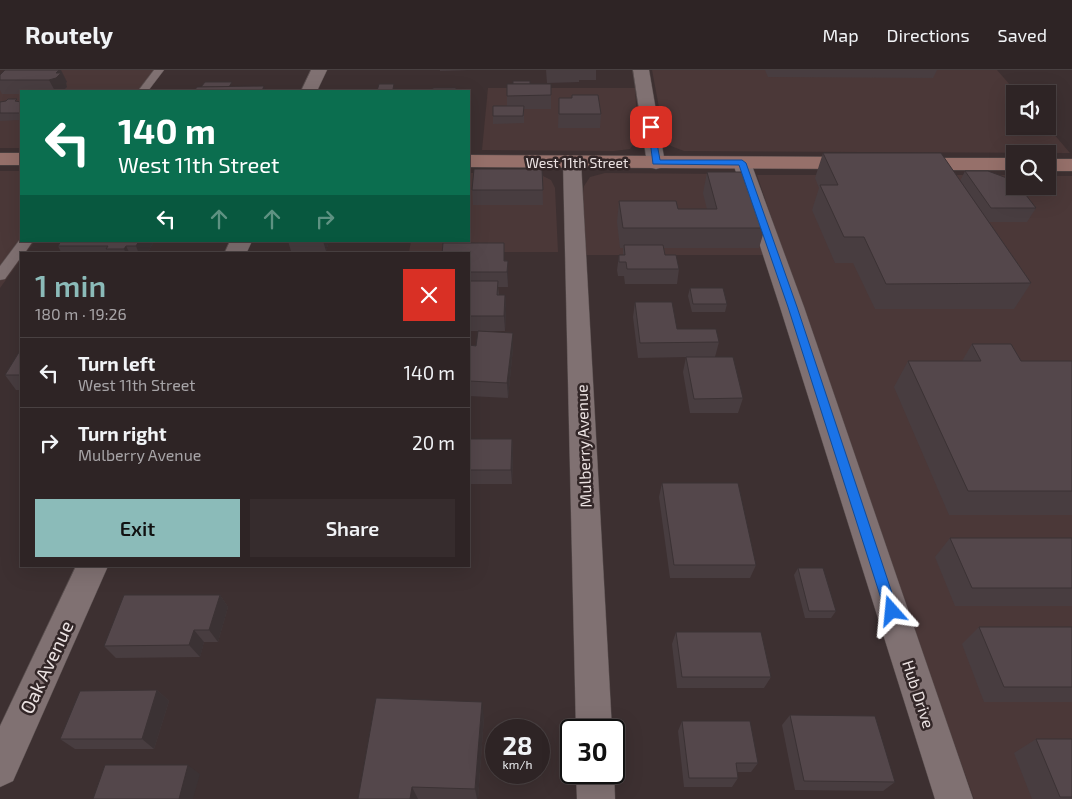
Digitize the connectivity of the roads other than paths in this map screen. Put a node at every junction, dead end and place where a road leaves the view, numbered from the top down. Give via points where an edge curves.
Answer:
1 (159, 70) edge
2 (319, 70) edge
3 (641, 70) edge
4 (144, 90) edge
5 (309, 90) edge
6 (0, 159) edge
7 (20, 159) edge
8 (470, 162) edge
9 (572, 162) junction
10 (656, 163) junction
11 (742, 163) junction
12 (1006, 164) edge
13 (1056, 165) edge
14 (1072, 165) edge
15 (25, 242) edge
16 (0, 276) edge
17 (92, 567) edge
18 (594, 719) edge
19 (0, 768) edge
20 (595, 784) edge
21 (596, 799) edge
22 (954, 799) edge

1 - 4 lane
2 - 5 street
3 - 10 street
6 - 7 main road
8 - 9 main road, West 11th Street
9 - 10 main road, West 11th Street
9 - 18 street, Mulberry Avenue
10 - 11 main road, West 11th Street
11 - 12 main road, West 11th Street
11 - 22 street, Hub Drive
13 - 14 main road
15 - 16 lane
17 - 19 street, Oak Avenue
20 - 21 street

